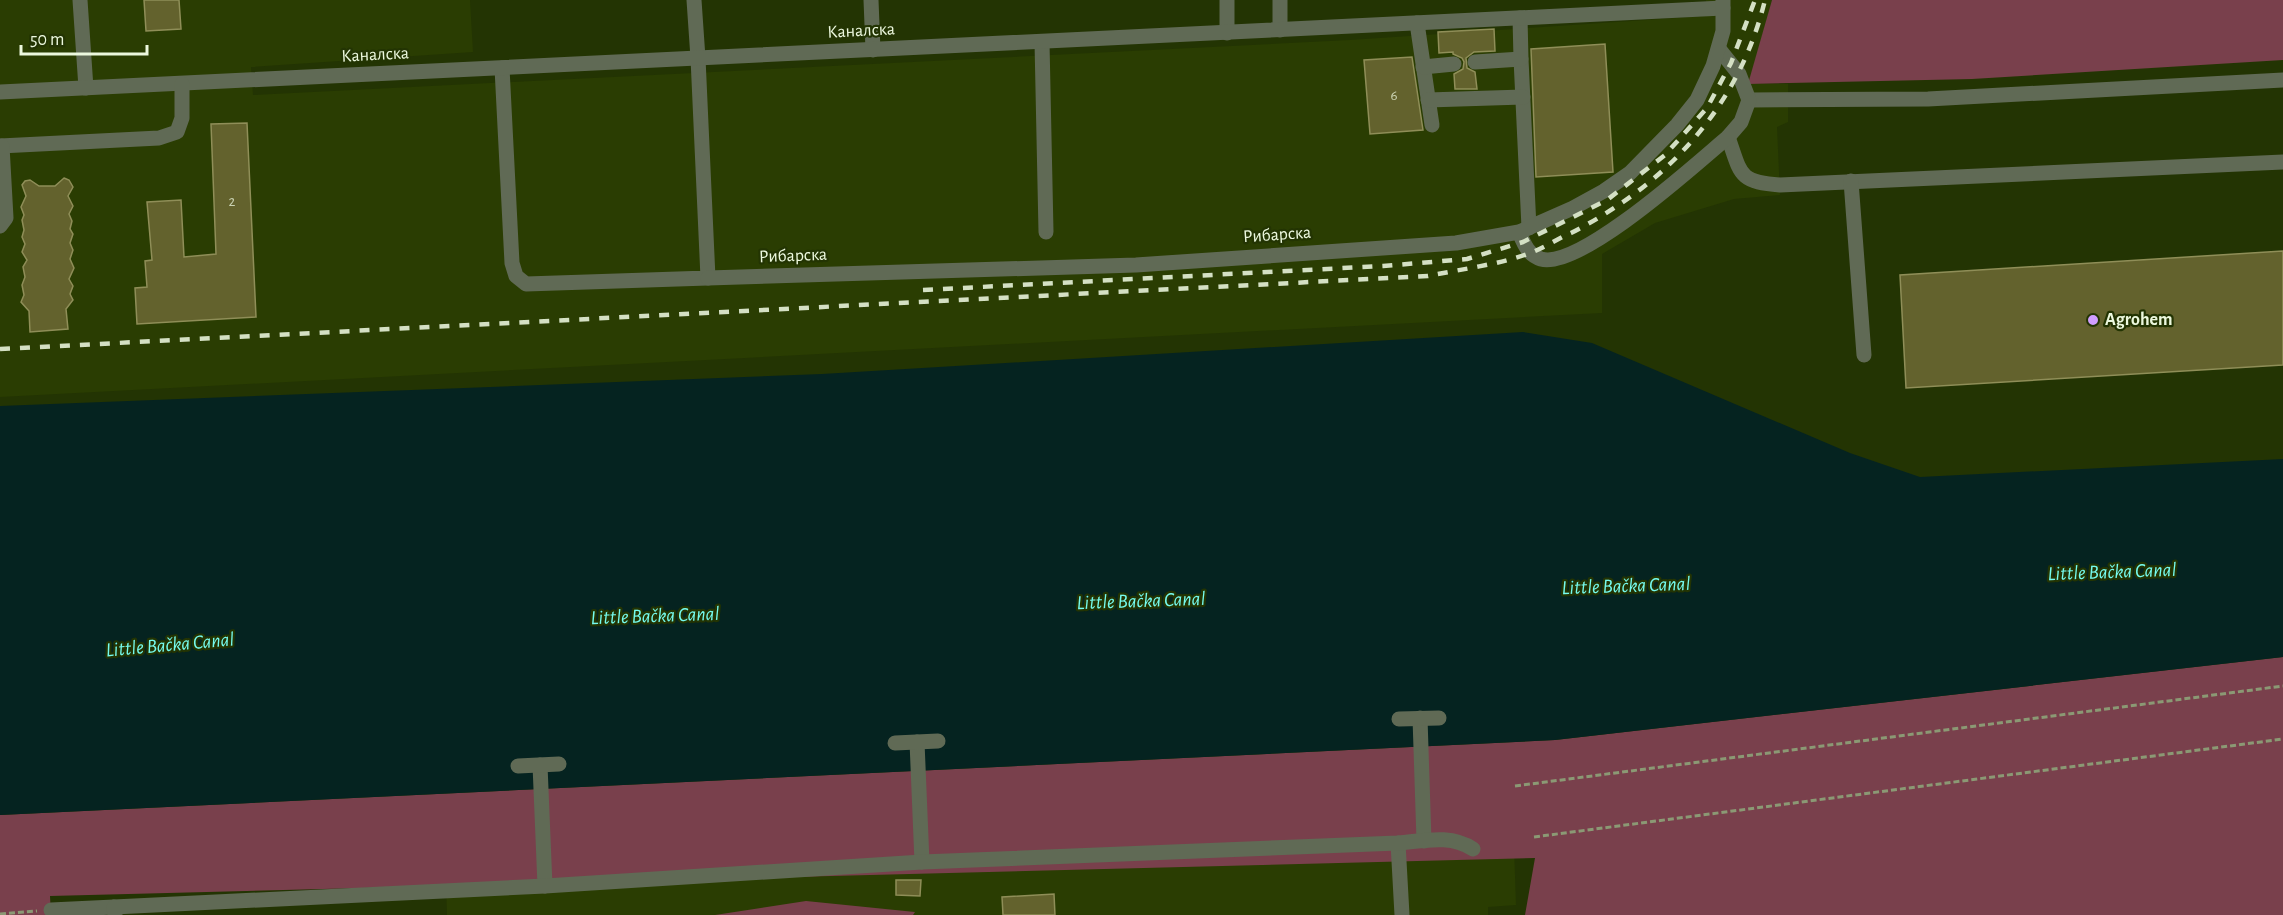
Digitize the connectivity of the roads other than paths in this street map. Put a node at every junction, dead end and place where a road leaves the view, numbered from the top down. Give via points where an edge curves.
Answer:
1 (80, 0) edge
2 (694, 0) edge
3 (871, 0) edge
4 (1227, 0) edge
5 (1280, 0) edge
6 (1726, 3) edge
7 (1520, 18) junction
8 (1417, 23) junction
9 (1280, 30) junction
10 (1227, 33) junction
11 (1042, 42) junction
12 (1719, 49) junction
13 (873, 50) junction
14 (698, 58) junction
15 (1521, 59) junction
16 (1475, 62) dead end
17 (1454, 64) dead end
18 (1423, 67) junction
19 (502, 68) junction
20 (2283, 80) edge
21 (182, 84) junction
22 (86, 88) junction
23 (0, 92) edge
24 (1523, 97) junction
25 (1428, 100) junction
26 (1749, 100) junction
27 (1432, 125) dead end
28 (1728, 137) junction
29 (1, 146) edge
30 (2283, 162) edge
31 (1851, 182) junction
32 (0, 226) edge
33 (1524, 230) junction
34 (1046, 232) dead end
35 (708, 278) junction
36 (1864, 355) dead end
37 (1420, 718) junction
38 (1439, 718) dead end
39 (1399, 719) dead end
40 (938, 741) dead end
41 (917, 742) junction
42 (895, 743) dead end
43 (559, 764) dead end
44 (540, 765) junction
45 (518, 766) dead end
46 (1424, 841) junction
47 (1398, 843) junction
48 (1473, 849) dead end
49 (922, 862) junction
50 (545, 886) junction
51 (51, 910) road end
52 (114, 911) edge
53 (1402, 915) edge

1 - 22 street
2 - 14 street
3 - 13 street
4 - 10 street
5 - 9 street
6 - 7 street, Каналска
6 - 12 street, Рибарска
7 - 8 street, Каналска
7 - 15 street
8 - 9 street, Каналска
8 - 18 street
9 - 10 street, Каналска
10 - 11 street, Каналска
11 - 13 street, Каналска
11 - 34 street
12 - 26 street via 1739,74
12 - 33 street, Рибарска via 1697,100 1630,173 1573,208
13 - 14 street, Каналска
14 - 19 street, Каналска
14 - 35 street
15 - 16 street
15 - 24 street
17 - 18 street
18 - 25 street
19 - 21 street, Каналска
19 - 35 street, Рибарска via 512,263 516,276 526,284
20 - 26 street via 1928,99
21 - 22 street, Каналска
21 - 29 street via 182,118 177,132 159,138
22 - 23 street, Каналска
24 - 25 street
24 - 33 street
25 - 27 street
26 - 28 street via 1741,122
28 - 31 street via 1740,170 1756,183
28 - 33 street via 1621,225 1575,251 1543,260 1530,253
29 - 32 street via 6,218
30 - 31 street
31 - 36 street
33 - 35 street, Рибарска via 1456,243 1136,265
37 - 38 street
37 - 39 street
37 - 46 street
40 - 41 street
41 - 42 street
41 - 49 street
43 - 44 street
44 - 45 street
44 - 50 street
46 - 47 street
46 - 48 street via 1450,840
47 - 49 street
47 - 53 street
49 - 50 street
50 - 52 street
51 - 52 street

